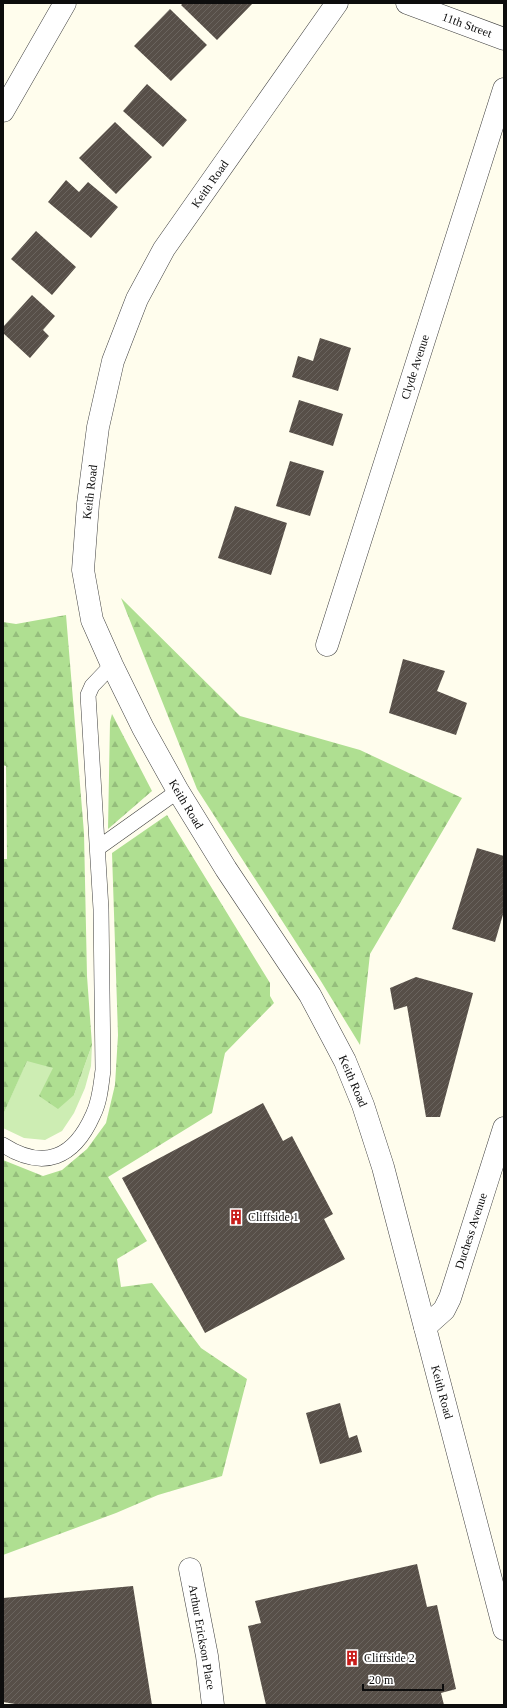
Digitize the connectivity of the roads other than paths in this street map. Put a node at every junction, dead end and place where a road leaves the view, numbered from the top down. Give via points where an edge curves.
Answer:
1 (65, 3) edge
2 (338, 3) edge
3 (407, 3) edge
4 (504, 39) edge
5 (504, 89) edge
6 (3, 111) edge
7 (327, 645) dead end
8 (112, 665) junction
9 (178, 791) junction
10 (98, 848) junction
11 (504, 1128) edge
12 (3, 1145) edge
13 (425, 1327) junction
14 (190, 1569) dead end
15 (504, 1629) edge
16 (213, 1705) edge

1 - 6 street
2 - 8 street, Keith Road via 164,249 137,299 113,361 98,427 83,570 92,620
3 - 4 street, 11th Street
5 - 7 street, Clyde Avenue
8 - 9 street, Keith Road
8 - 10 lane via 92,686 88,695
9 - 10 lane
9 - 13 street, Keith Road via 226,869 310,995 345,1061 384,1167
10 - 12 lane via 103,1070 94,1114 84,1133 59,1156 28,1158
11 - 13 street, Duchess Avenue via 450,1298 444,1310
13 - 15 street, Keith Road
14 - 16 street, Arthur Erickson Place via 207,1656

